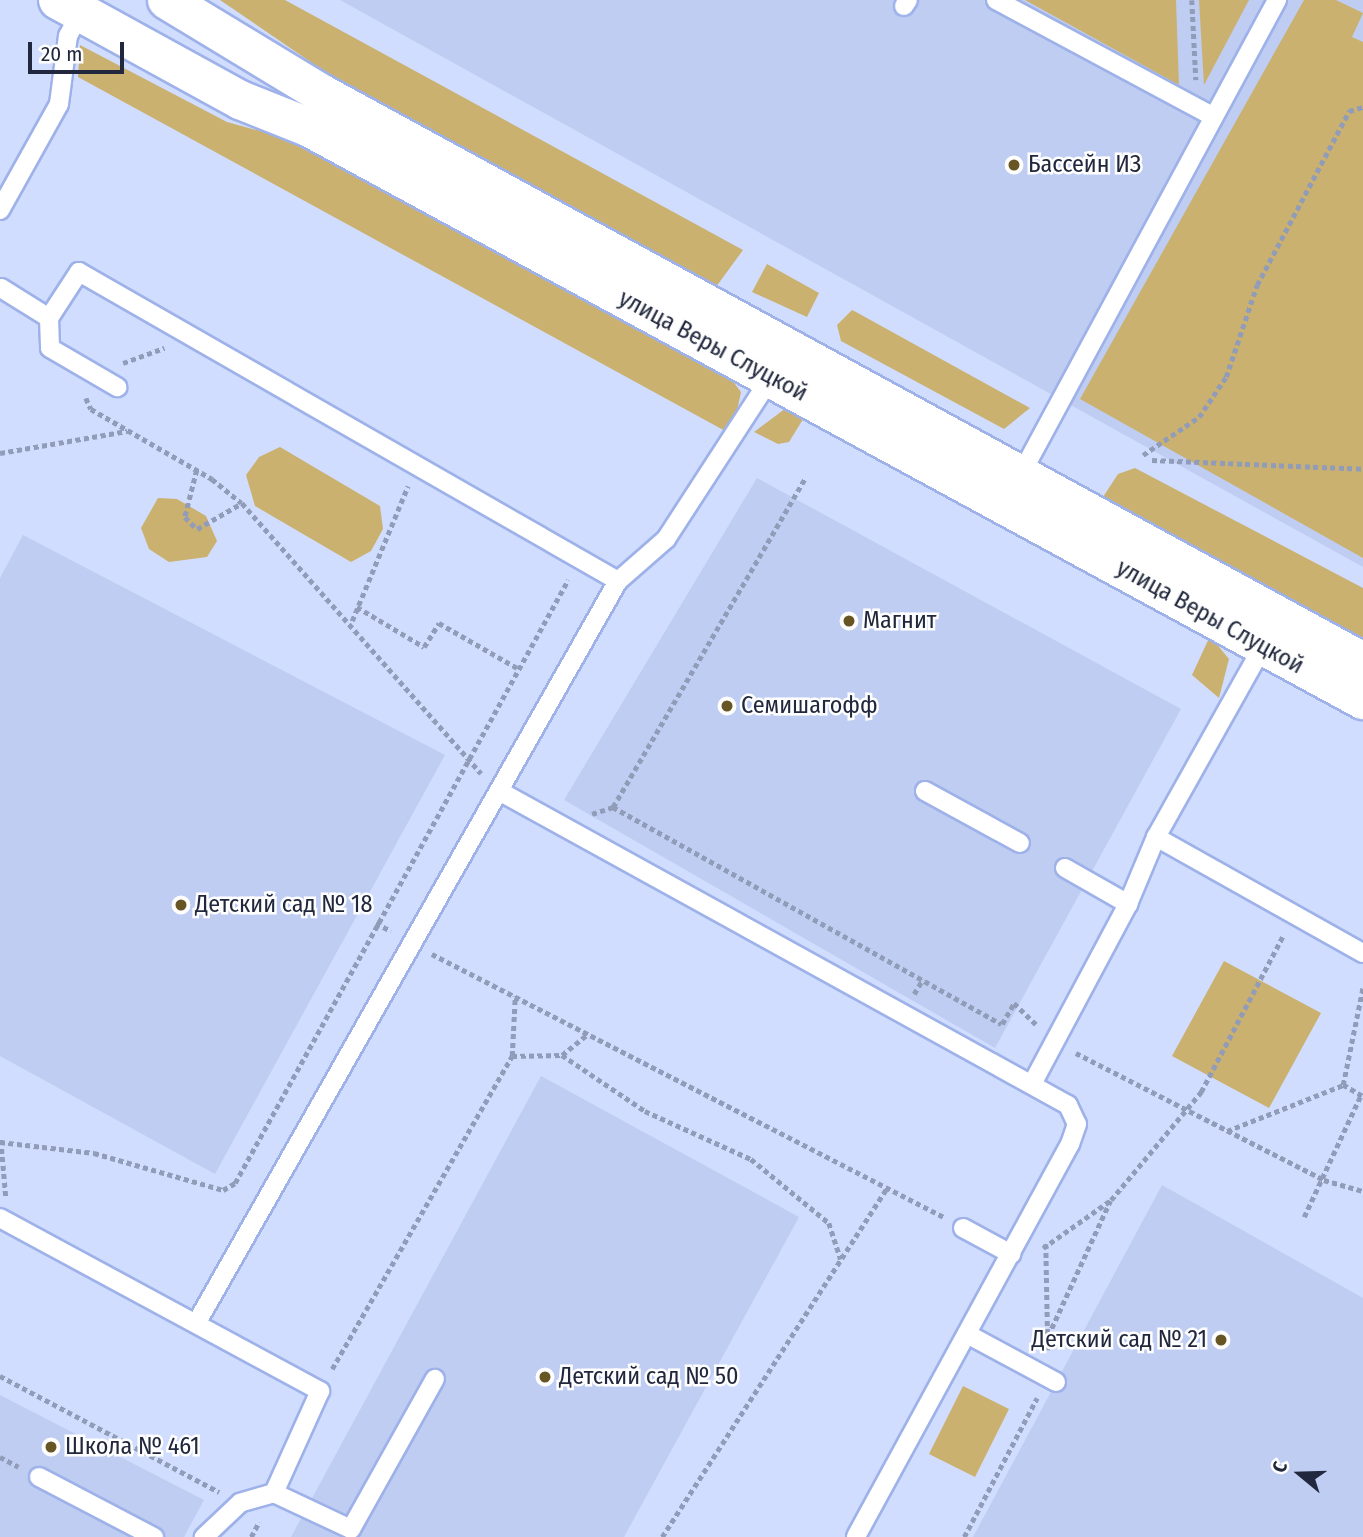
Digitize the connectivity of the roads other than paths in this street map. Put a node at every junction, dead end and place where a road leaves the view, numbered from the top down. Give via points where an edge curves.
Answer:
1 (167, 0) edge
2 (996, 0) edge
3 (1277, 0) edge
4 (70, 6) edge
5 (1206, 113) junction
6 (0, 211) edge
7 (0, 288) edge
8 (49, 318) junction
9 (779, 363) junction
10 (117, 387) dead end
11 (1020, 476) junction
12 (618, 580) junction
13 (1271, 631) junction
14 (1363, 662) edge
15 (1363, 700) edge
16 (499, 791) junction
17 (925, 791) dead end
18 (1156, 837) junction
19 (1020, 843) dead end
20 (1065, 868) dead end
21 (1128, 904) junction
22 (1363, 953) edge
23 (1032, 1084) junction
24 (4, 1220) edge
25 (963, 1228) road end
26 (1009, 1258) junction
27 (197, 1322) junction
28 (967, 1334) junction
29 (436, 1379) dead end
30 (1056, 1382) dead end
31 (39, 1477) dead end
32 (274, 1493) junction
33 (154, 1537) edge
34 (204, 1537) edge
35 (856, 1537) edge

1 - 9 street, улица Веры Слуцкой
2 - 5 lane
3 - 5 lane
4 - 6 lane via 59,104
4 - 9 street, улица Веры Слуцкой
5 - 11 lane
7 - 8 lane
8 - 10 lane via 50,348
8 - 12 lane via 79,272 582,554
9 - 11 street, улица Веры Слуцкой
9 - 12 lane via 666,539
9 - 13 street, улица Веры Слуцкой
11 - 13 street, улица Веры Слуцкой
12 - 16 lane
13 - 14 street, улица Веры Слуцкой
13 - 15 street, улица Веры Слуцкой
13 - 18 lane
16 - 23 lane
16 - 27 lane
17 - 19 lane
18 - 21 lane
18 - 22 lane
20 - 21 lane
21 - 23 lane
23 - 26 lane via 1068,1105 1077,1124
24 - 27 lane
25 - 26 lane
26 - 28 lane
27 - 32 lane via 320,1391
28 - 30 lane
28 - 35 lane
29 - 32 lane via 351,1529
31 - 33 lane
32 - 34 lane via 240,1503

